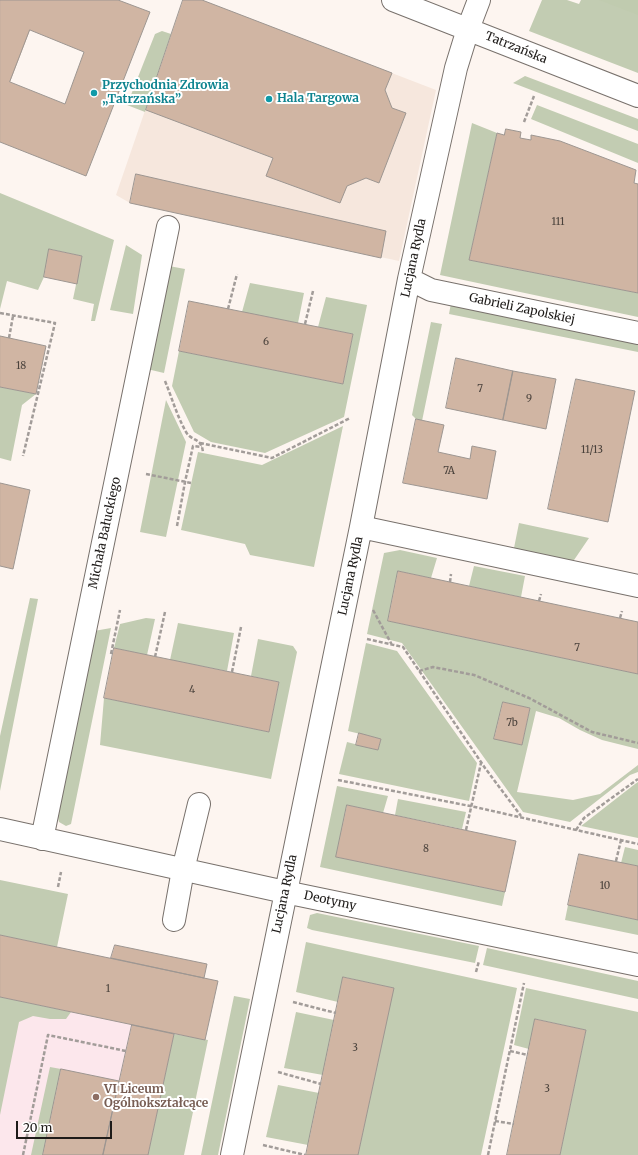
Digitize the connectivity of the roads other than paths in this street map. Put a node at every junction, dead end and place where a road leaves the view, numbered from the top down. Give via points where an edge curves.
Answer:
1 (393, 0) edge
2 (479, 0) edge
3 (468, 29) junction
4 (638, 96) edge
5 (168, 227) dead end
6 (409, 279) junction
7 (638, 333) edge
8 (361, 527) junction
9 (638, 586) edge
10 (199, 804) dead end
11 (0, 829) edge
12 (42, 838) junction
13 (183, 870) junction
14 (285, 892) junction
15 (174, 920) dead end
16 (638, 965) edge
17 (232, 1155) edge

1 - 3 street, Tatrzańska
2 - 3 street, Lucjana Rydla
3 - 4 street, Tatrzańska
3 - 6 street, Lucjana Rydla via 456,68
5 - 12 street, Michała Bałuckiego
6 - 7 street, Gabrieli Zapolskiej via 431,290
6 - 8 street, Lucjana Rydla
8 - 9 street
8 - 14 street, Lucjana Rydla
10 - 13 street
11 - 12 street, Deotymy
12 - 13 street, Deotymy
13 - 14 street, Deotymy
13 - 15 street
14 - 16 street, Deotymy
14 - 17 street, Lucjana Rydla

